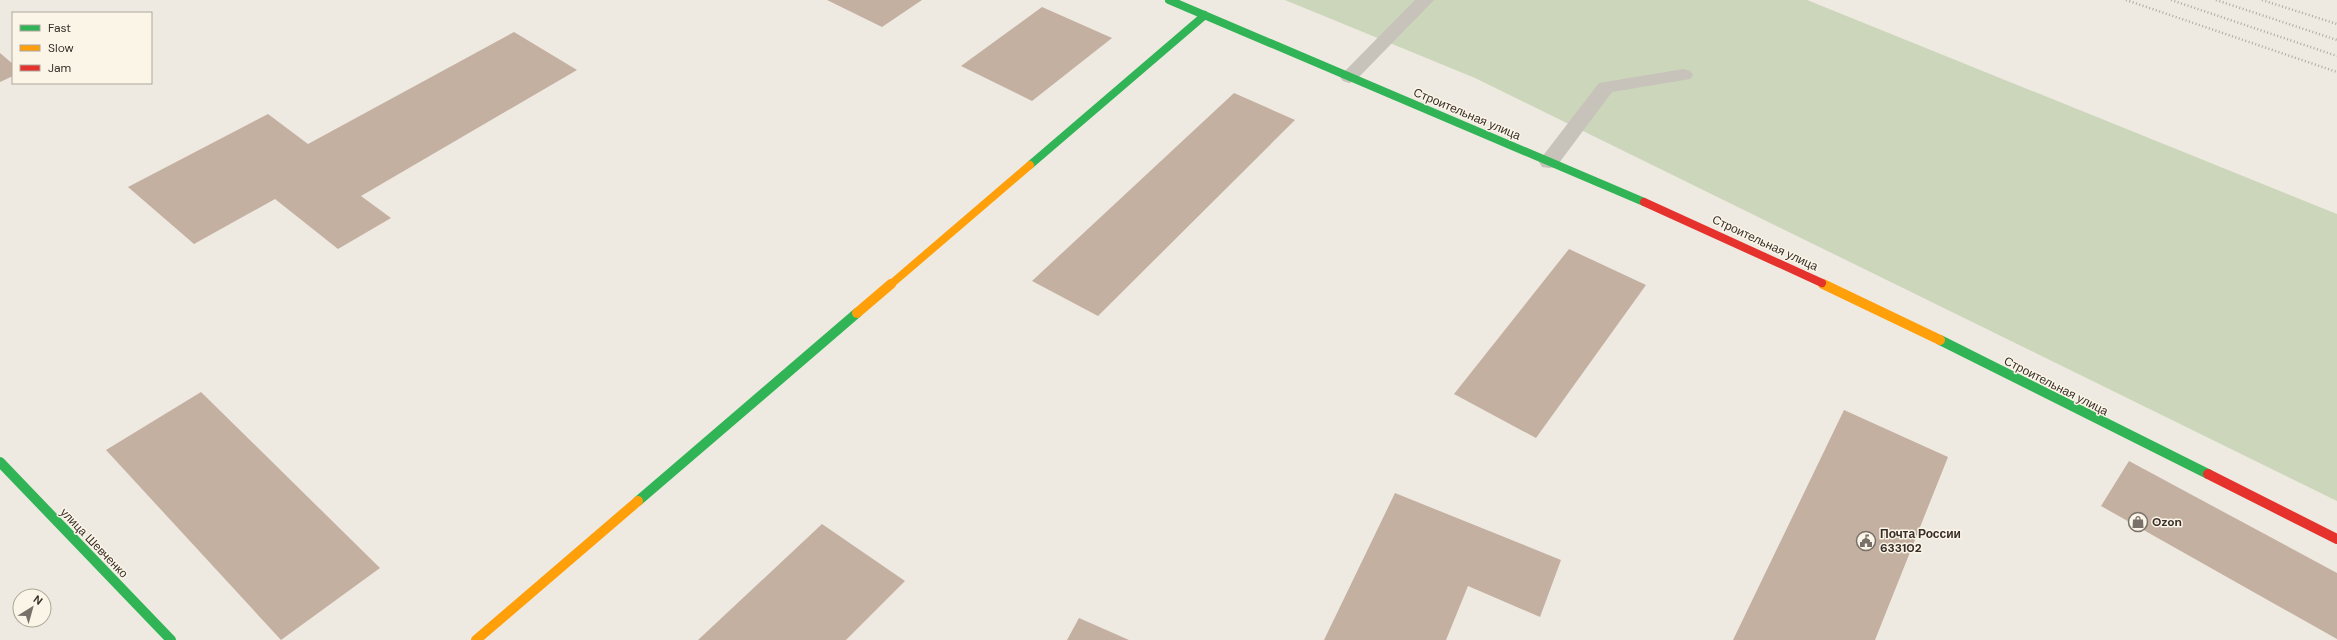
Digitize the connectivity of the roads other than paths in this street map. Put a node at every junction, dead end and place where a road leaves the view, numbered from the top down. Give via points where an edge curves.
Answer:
1 (1168, 0) edge
2 (1425, 0) edge
3 (1205, 15) junction
4 (1684, 75) dead end
5 (1349, 77) junction
6 (1549, 162) junction
7 (0, 462) edge
8 (2337, 539) edge
9 (171, 640) edge
10 (476, 640) edge

1 - 3 street, Строительная улица
2 - 5 lane
3 - 5 street, Строительная улица
3 - 10 street
4 - 6 lane via 1606,87
5 - 6 street, Строительная улица
6 - 8 street, Строительная улица via 1688,221 1882,311
7 - 9 street, улица Шевченко

